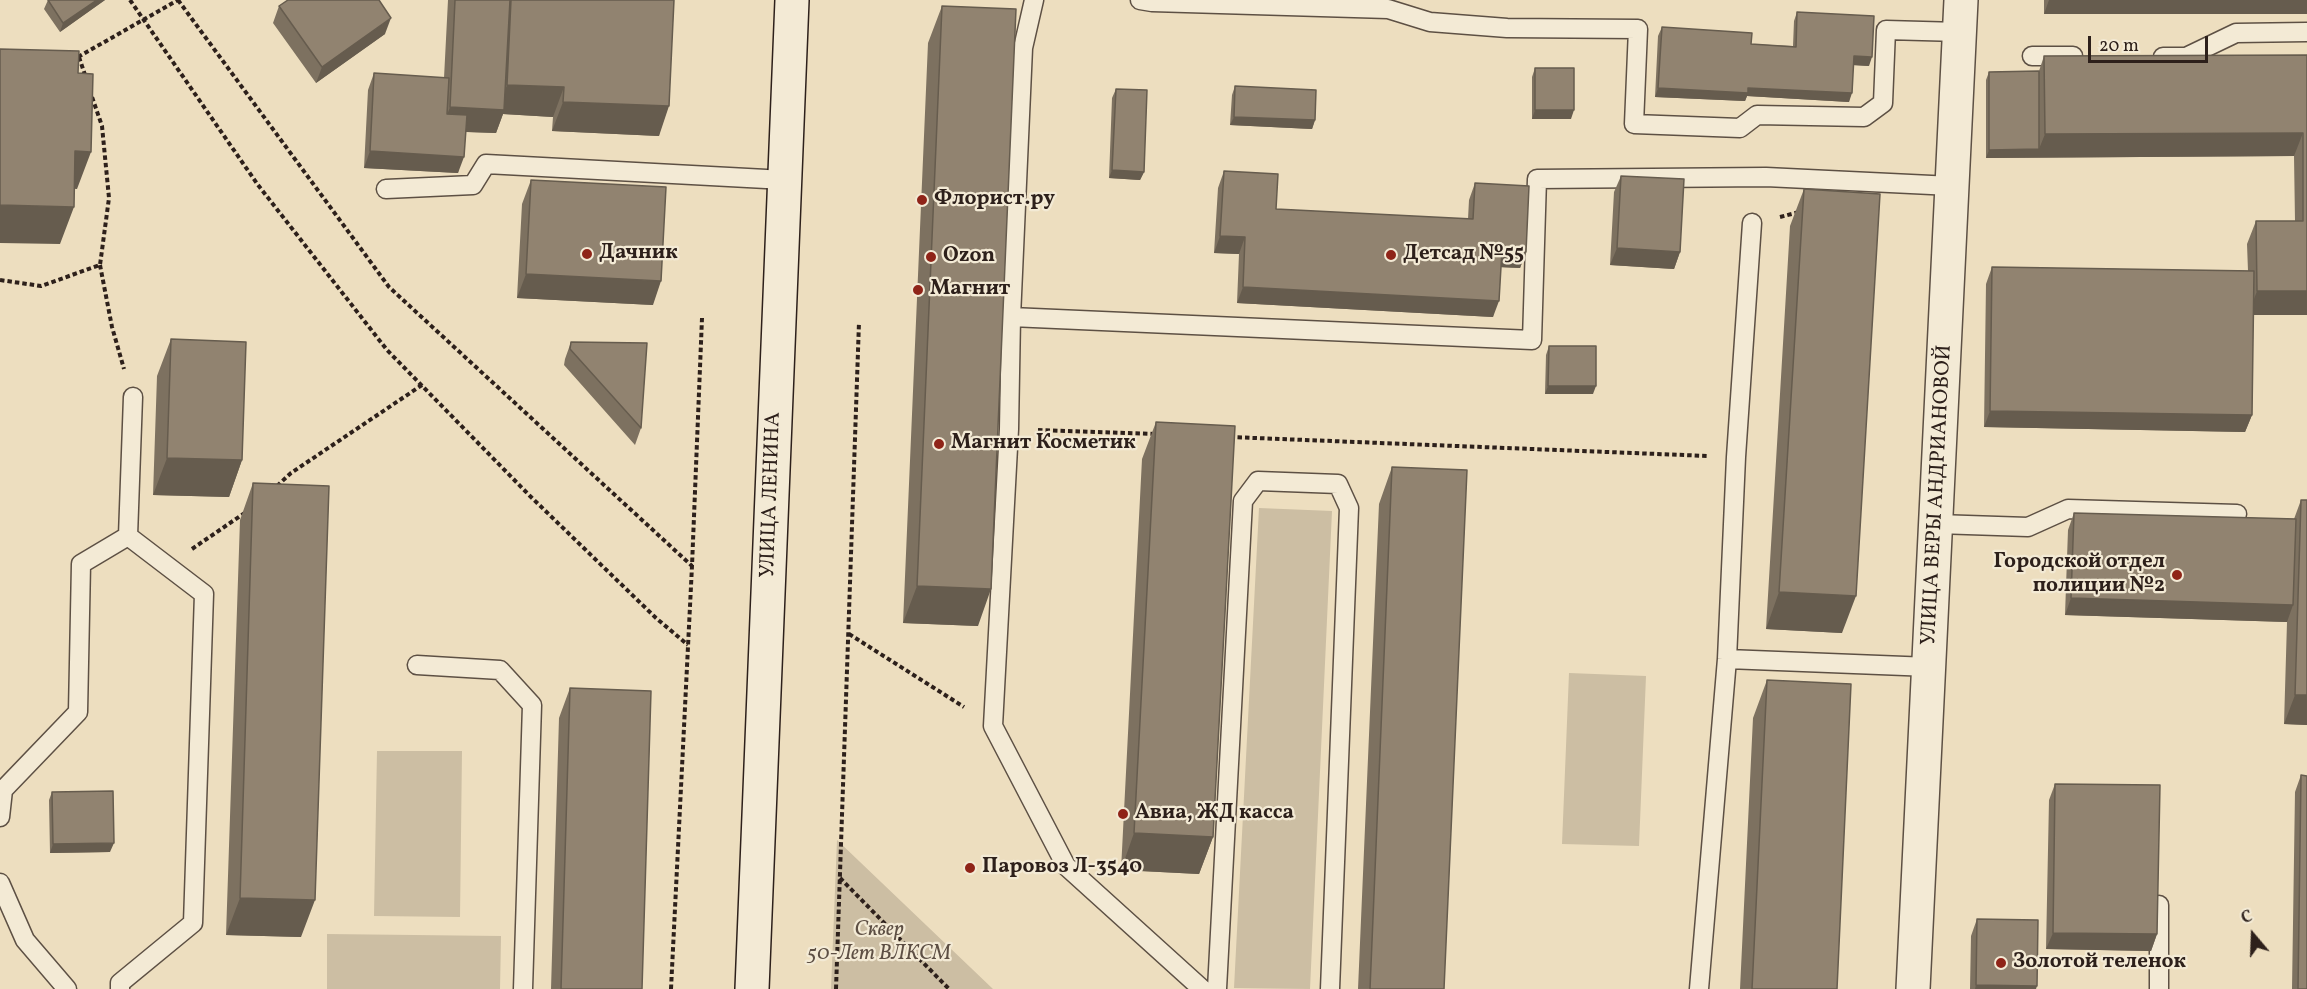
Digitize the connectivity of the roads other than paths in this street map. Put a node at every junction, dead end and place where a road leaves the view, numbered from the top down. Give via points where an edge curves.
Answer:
1 (792, 0) edge
2 (1034, 0) edge
3 (1961, 0) edge
4 (1148, 1) edge
5 (1388, 5) edge
6 (1959, 32) junction
7 (2307, 32) edge
8 (2032, 56) dead end
9 (2092, 57) edge
10 (2151, 57) edge
11 (785, 180) junction
12 (1952, 186) junction
13 (386, 189) dead end
14 (1752, 223) dead end
15 (1011, 316) junction
16 (133, 397) road end
17 (2237, 514) dead end
18 (1937, 524) junction
19 (128, 536) junction
20 (1727, 658) junction
21 (417, 664) dead end
22 (1930, 667) junction
23 (0, 817) edge
24 (0, 883) edge
25 (2159, 905) edge
26 (68, 989) edge
27 (120, 989) edge
28 (523, 989) edge
29 (752, 989) edge
30 (1202, 989) edge
31 (1217, 989) edge
32 (1330, 989) edge
33 (1699, 989) edge
34 (1913, 989) edge
35 (2159, 989) edge

1 - 11 street, УЛИЦА ЛЕНИНА
2 - 15 lane via 1023,48
3 - 6 street, УЛИЦА ВЕРЫ АНДРИАНОВОЙ
4 - 5 lane
5 - 6 lane via 1430,22 1507,28 1638,29 1634,124 1740,128 1757,115 1864,117 1882,103 1886,30
6 - 12 street, УЛИЦА ВЕРЫ АНДРИАНОВОЙ
7 - 10 lane via 2236,33 2186,57
8 - 9 lane
11 - 13 lane via 486,164 472,185
11 - 29 street, УЛИЦА ЛЕНИНА
12 - 15 lane via 1766,177 1538,178 1532,339
12 - 18 street, УЛИЦА ВЕРЫ АНДРИАНОВОЙ
14 - 20 lane
15 - 30 lane via 993,726 1066,866
16 - 19 lane
17 - 18 lane via 2068,509 2028,527
18 - 22 street, УЛИЦА ВЕРЫ АНДРИАНОВОЙ
19 - 23 lane via 81,564 78,712 3,790
19 - 27 lane via 204,594 193,922 120,983
20 - 22 lane
20 - 33 lane
21 - 28 lane via 500,670 532,705
22 - 34 street, УЛИЦА ВЕРЫ АНДРИАНОВОЙ
24 - 26 lane via 25,940
25 - 35 lane
31 - 32 lane via 1243,501 1258,481 1338,484 1349,507

